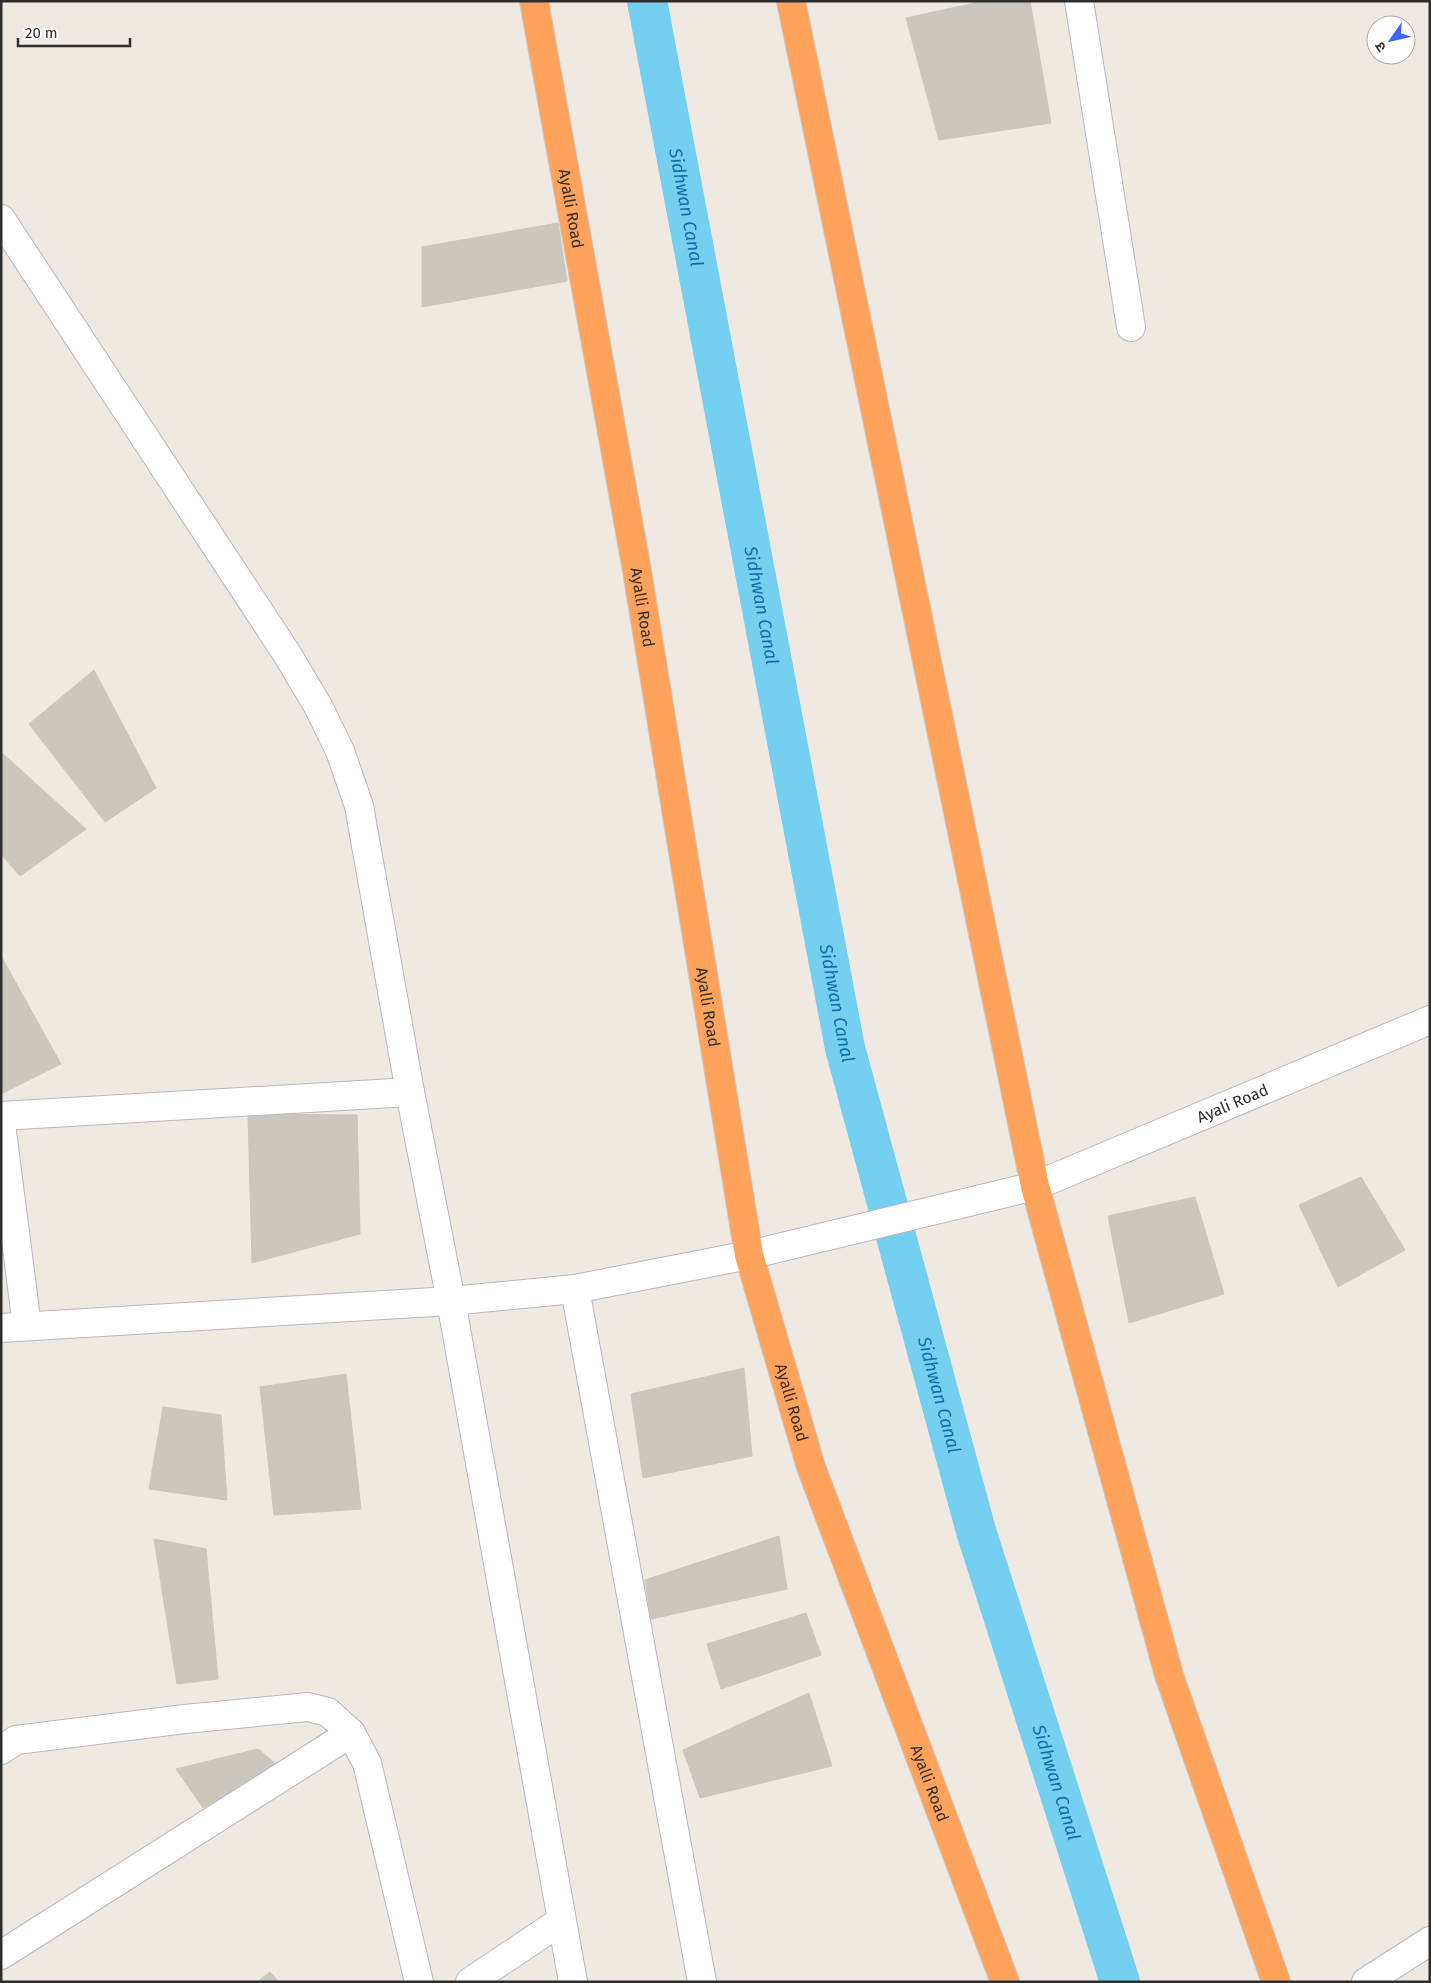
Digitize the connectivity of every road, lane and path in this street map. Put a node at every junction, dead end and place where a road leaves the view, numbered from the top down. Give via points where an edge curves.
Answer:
1 (534, 1) edge
2 (791, 1) edge
3 (1079, 1) edge
4 (1, 219) edge
5 (1131, 327) dead end
6 (1430, 1020) edge
7 (410, 1092) junction
8 (1, 1116) edge
9 (1, 1124) edge
10 (1035, 1186) junction
11 (749, 1255) junction
12 (575, 1290) junction
13 (451, 1301) junction
14 (14, 1327) edge
15 (351, 1733) junction
16 (6, 1744) edge
17 (561, 1921) junction
18 (1430, 1941) edge
19 (1, 1956) edge
20 (419, 1982) edge
21 (470, 1982) edge
22 (573, 1982) edge
23 (702, 1982) edge
24 (1005, 1982) edge
25 (1276, 1982) edge
26 (1366, 1982) edge

1 - 11 highway, Ayalli Road via 636,565
2 - 10 highway
3 - 5 street
4 - 7 street via 287,654 340,751 359,806
6 - 10 street, Ayali Road
7 - 8 street
7 - 13 street
9 - 14 street
10 - 11 street, Ayali Road
10 - 25 highway via 1169,1675
11 - 12 street, Ayali Road
11 - 24 highway, Ayalli Road via 811,1467
12 - 13 street, Ayali Road
12 - 23 street
13 - 14 street, Ayali Road
13 - 17 street
15 - 16 street via 328,1712 308,1707 185,1719
15 - 19 street
15 - 20 street via 367,1762
17 - 21 street
17 - 22 street
18 - 26 street

